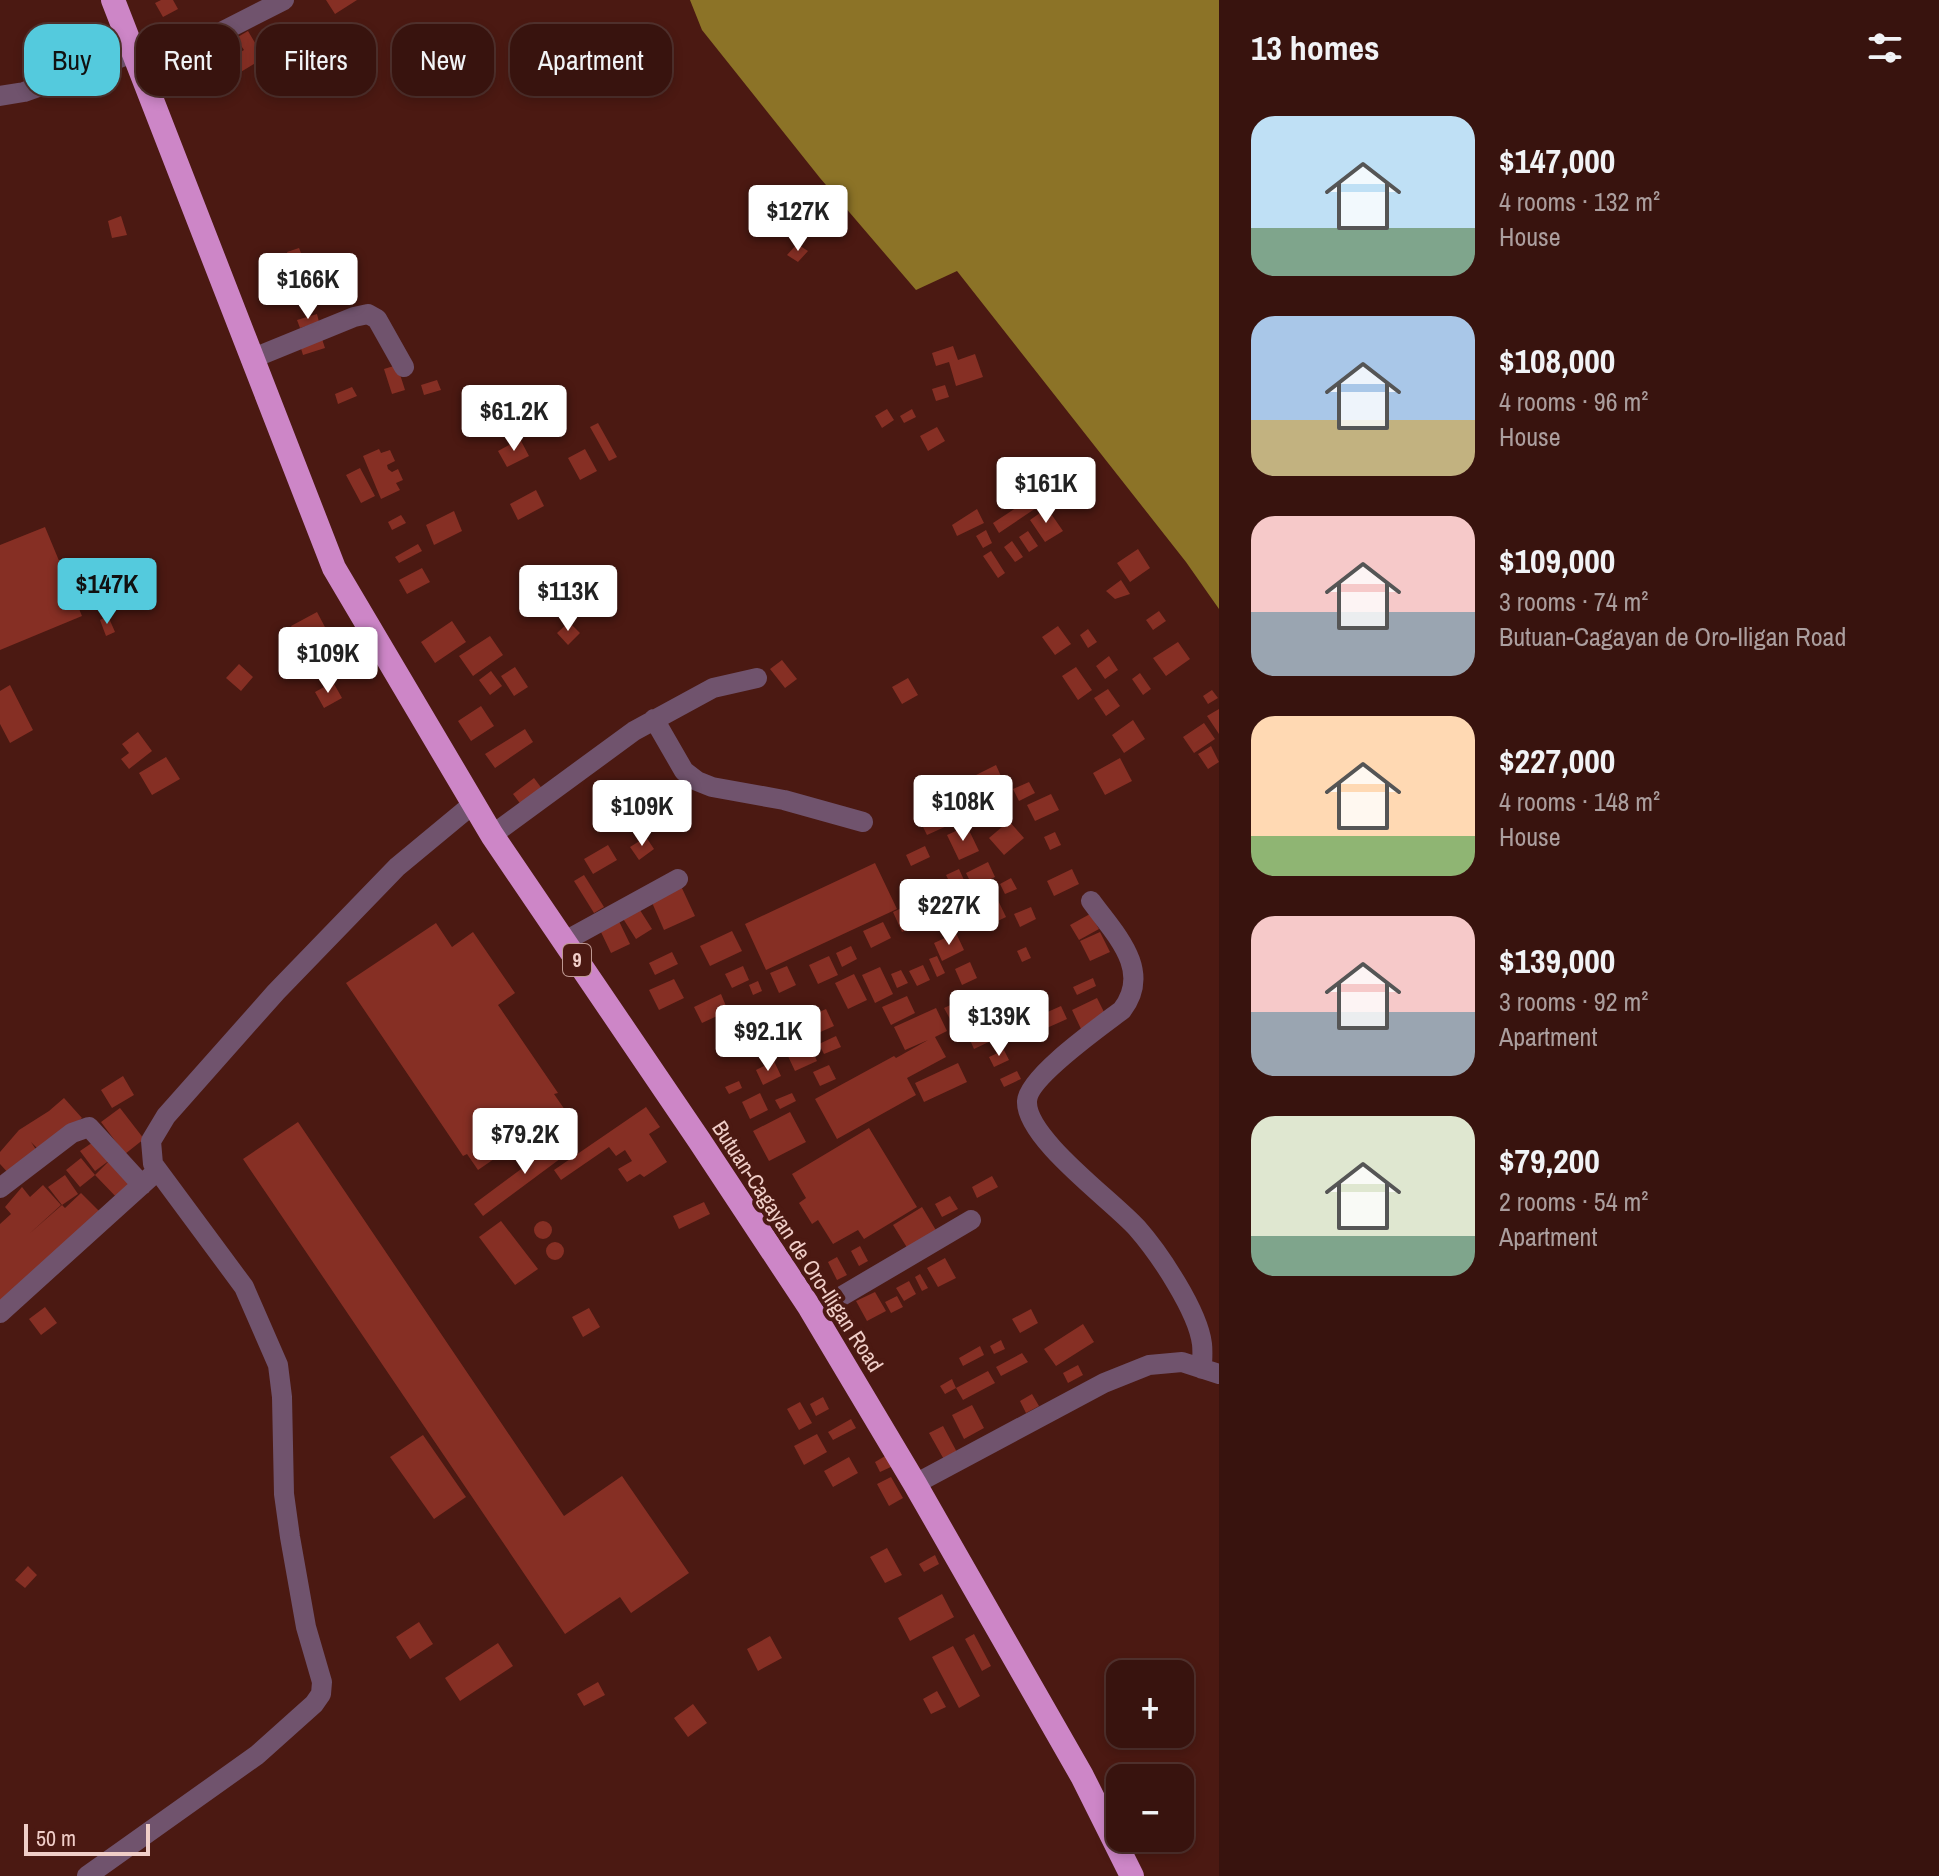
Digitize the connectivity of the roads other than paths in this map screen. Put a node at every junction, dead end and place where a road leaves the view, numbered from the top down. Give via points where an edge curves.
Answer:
1 (113, 0) edge
2 (284, 0) edge
3 (228, 24) edge
4 (136, 60) edge
5 (136, 63) edge
6 (0, 96) edge
7 (150, 96) edge
8 (251, 359) junction
9 (404, 367) dead end
10 (757, 678) dead end
11 (654, 719) junction
12 (473, 804) junction
13 (863, 822) dead end
14 (492, 835) junction
15 (678, 879) dead end
16 (1091, 901) dead end
17 (565, 941) junction
18 (149, 1178) junction
19 (0, 1188) edge
20 (971, 1220) dead end
21 (0, 1313) edge
22 (813, 1313) junction
23 (1211, 1371) edge
24 (915, 1484) junction
25 (87, 1876) edge
26 (1132, 1876) edge

1 - 4 highway, Butuan-Cagayan de Oro-Iligan Road / 9
2 - 3 street
5 - 6 street
7 - 8 highway, Butuan-Cagayan de Oro-Iligan Road / 9
8 - 9 street via 368,314 377,319
8 - 12 highway, Butuan-Cagayan de Oro-Iligan Road / 9 via 334,568
10 - 11 street via 713,688
11 - 13 street via 684,771 697,781
11 - 14 street
12 - 14 highway, Butuan-Cagayan de Oro-Iligan Road / 9
12 - 18 street via 350,914 174,1107 151,1141
14 - 17 highway, Butuan-Cagayan de Oro-Iligan Road / 9
15 - 17 street
16 - 23 street via 1129,954 1134,986 1122,1010 1057,1060 1032,1087 1028,1109 1068,1165 1154,1249 1196,1322
17 - 22 highway, Butuan-Cagayan de Oro-Iligan Road / 9
18 - 19 street via 89,1127 72,1133
18 - 21 street
18 - 25 street via 244,1287 278,1365 284,1494 321,1694 257,1755
20 - 22 street
22 - 24 highway, Butuan-Cagayan de Oro-Iligan Road / 9
23 - 24 street via 1182,1362 1149,1365 1104,1383
24 - 26 highway, Butuan-Cagayan de Oro-Iligan Road / 9 via 1082,1776

